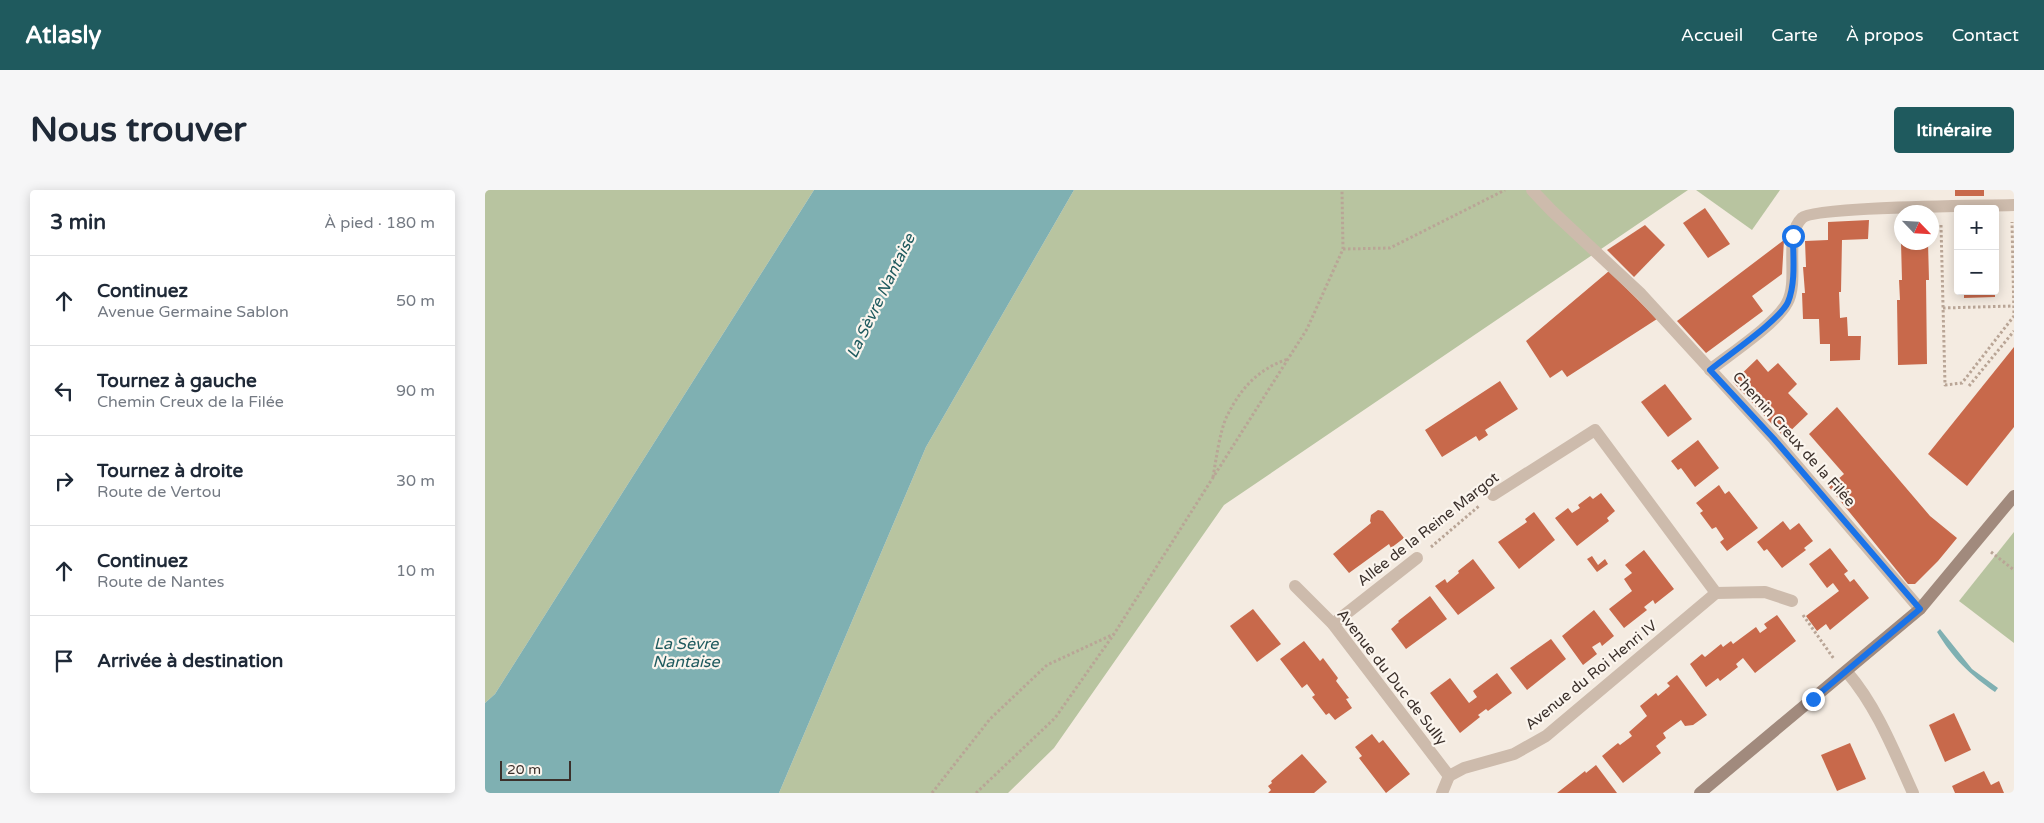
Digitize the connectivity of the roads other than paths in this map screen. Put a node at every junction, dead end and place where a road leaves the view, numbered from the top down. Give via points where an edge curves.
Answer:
1 (1532, 190) edge
2 (2013, 205) edge
3 (1710, 370) junction
4 (1493, 495) road end
5 (2014, 496) edge
6 (1417, 558) road end
7 (1295, 586) dead end
8 (1716, 594) junction
9 (1792, 600) road end
10 (1920, 609) junction
11 (1333, 624) junction
12 (1847, 672) junction
13 (1449, 776) junction
14 (1441, 793) edge
15 (1700, 793) edge
16 (1913, 793) edge

1 - 3 street, Chemin Creux de la Filée via 1641,294
2 - 3 street via 1869,209 1813,213 1803,217 1793,236 1788,302 1778,316
3 - 10 street, Chemin Creux de la Filée via 1774,439
4 - 8 street, Allée de la Reine Margot via 1595,430
5 - 10 main road
6 - 11 street, Allée de la Reine Margot
7 - 11 street, Avenue du Duc de Sully
8 - 9 street via 1765,592
8 - 13 street, Avenue du Roi Henri IV via 1546,736 1514,754 1464,768
10 - 12 main road
11 - 13 street, Avenue du Duc de Sully
12 - 15 main road
12 - 16 street via 1883,727
13 - 14 street

